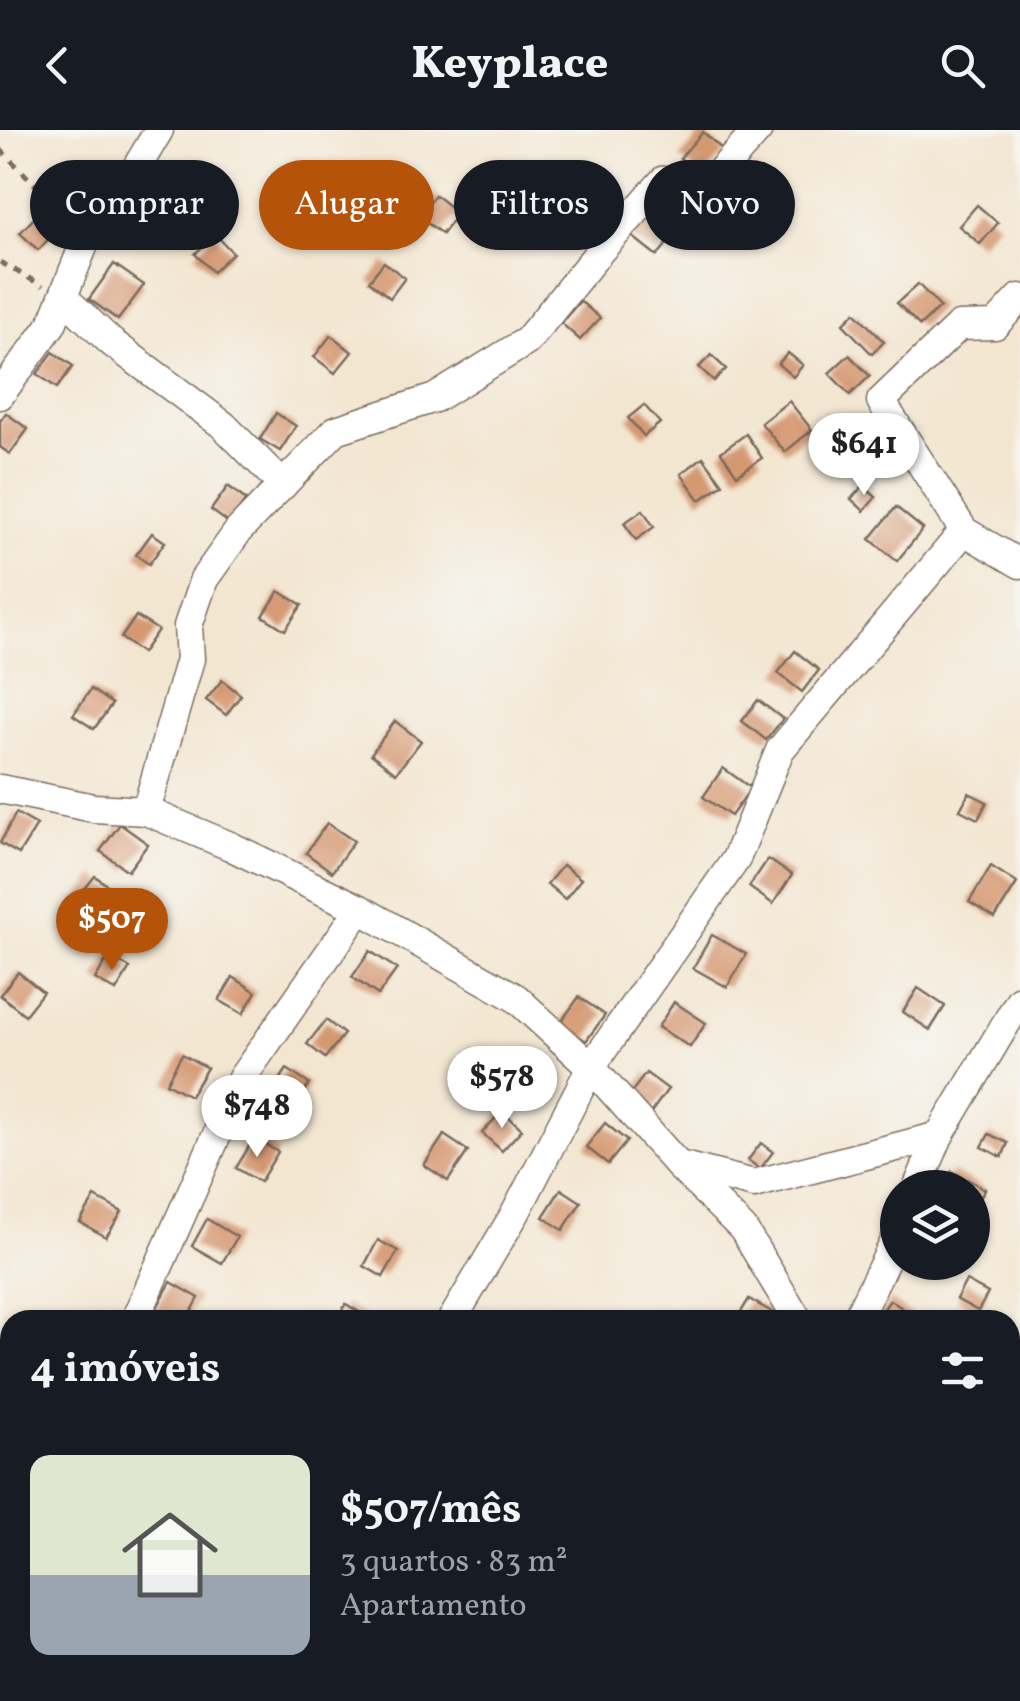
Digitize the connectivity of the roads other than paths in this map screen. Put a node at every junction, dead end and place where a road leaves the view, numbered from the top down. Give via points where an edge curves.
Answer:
1 (159, 130) edge
2 (758, 130) edge
3 (63, 297) junction
4 (1020, 298) edge
5 (0, 396) edge
6 (283, 484) junction
7 (964, 531) junction
8 (1020, 564) edge
9 (0, 789) edge
10 (146, 811) junction
11 (360, 909) junction
12 (1020, 1000) edge
13 (591, 1068) junction
14 (939, 1136) junction
15 (678, 1165) junction
16 (925, 1170) edge
17 (880, 1271) edge
18 (139, 1310) edge
19 (458, 1310) edge
20 (792, 1310) edge
21 (861, 1310) edge

1 - 3 street via 88,237
2 - 6 street via 701,193 663,182 527,342 435,398 336,430
3 - 5 street via 52,324
3 - 6 street via 111,342 223,425
4 - 7 street via 995,325 958,326 881,401
6 - 10 street via 204,578 188,626 190,659
7 - 8 street
7 - 13 street via 780,750 736,859
9 - 10 street
10 - 11 street
11 - 13 street via 516,998
11 - 18 street via 242,1078
12 - 14 street
13 - 15 street
13 - 19 street
14 - 15 street via 754,1184
14 - 16 street
15 - 20 street via 742,1229
17 - 21 street

